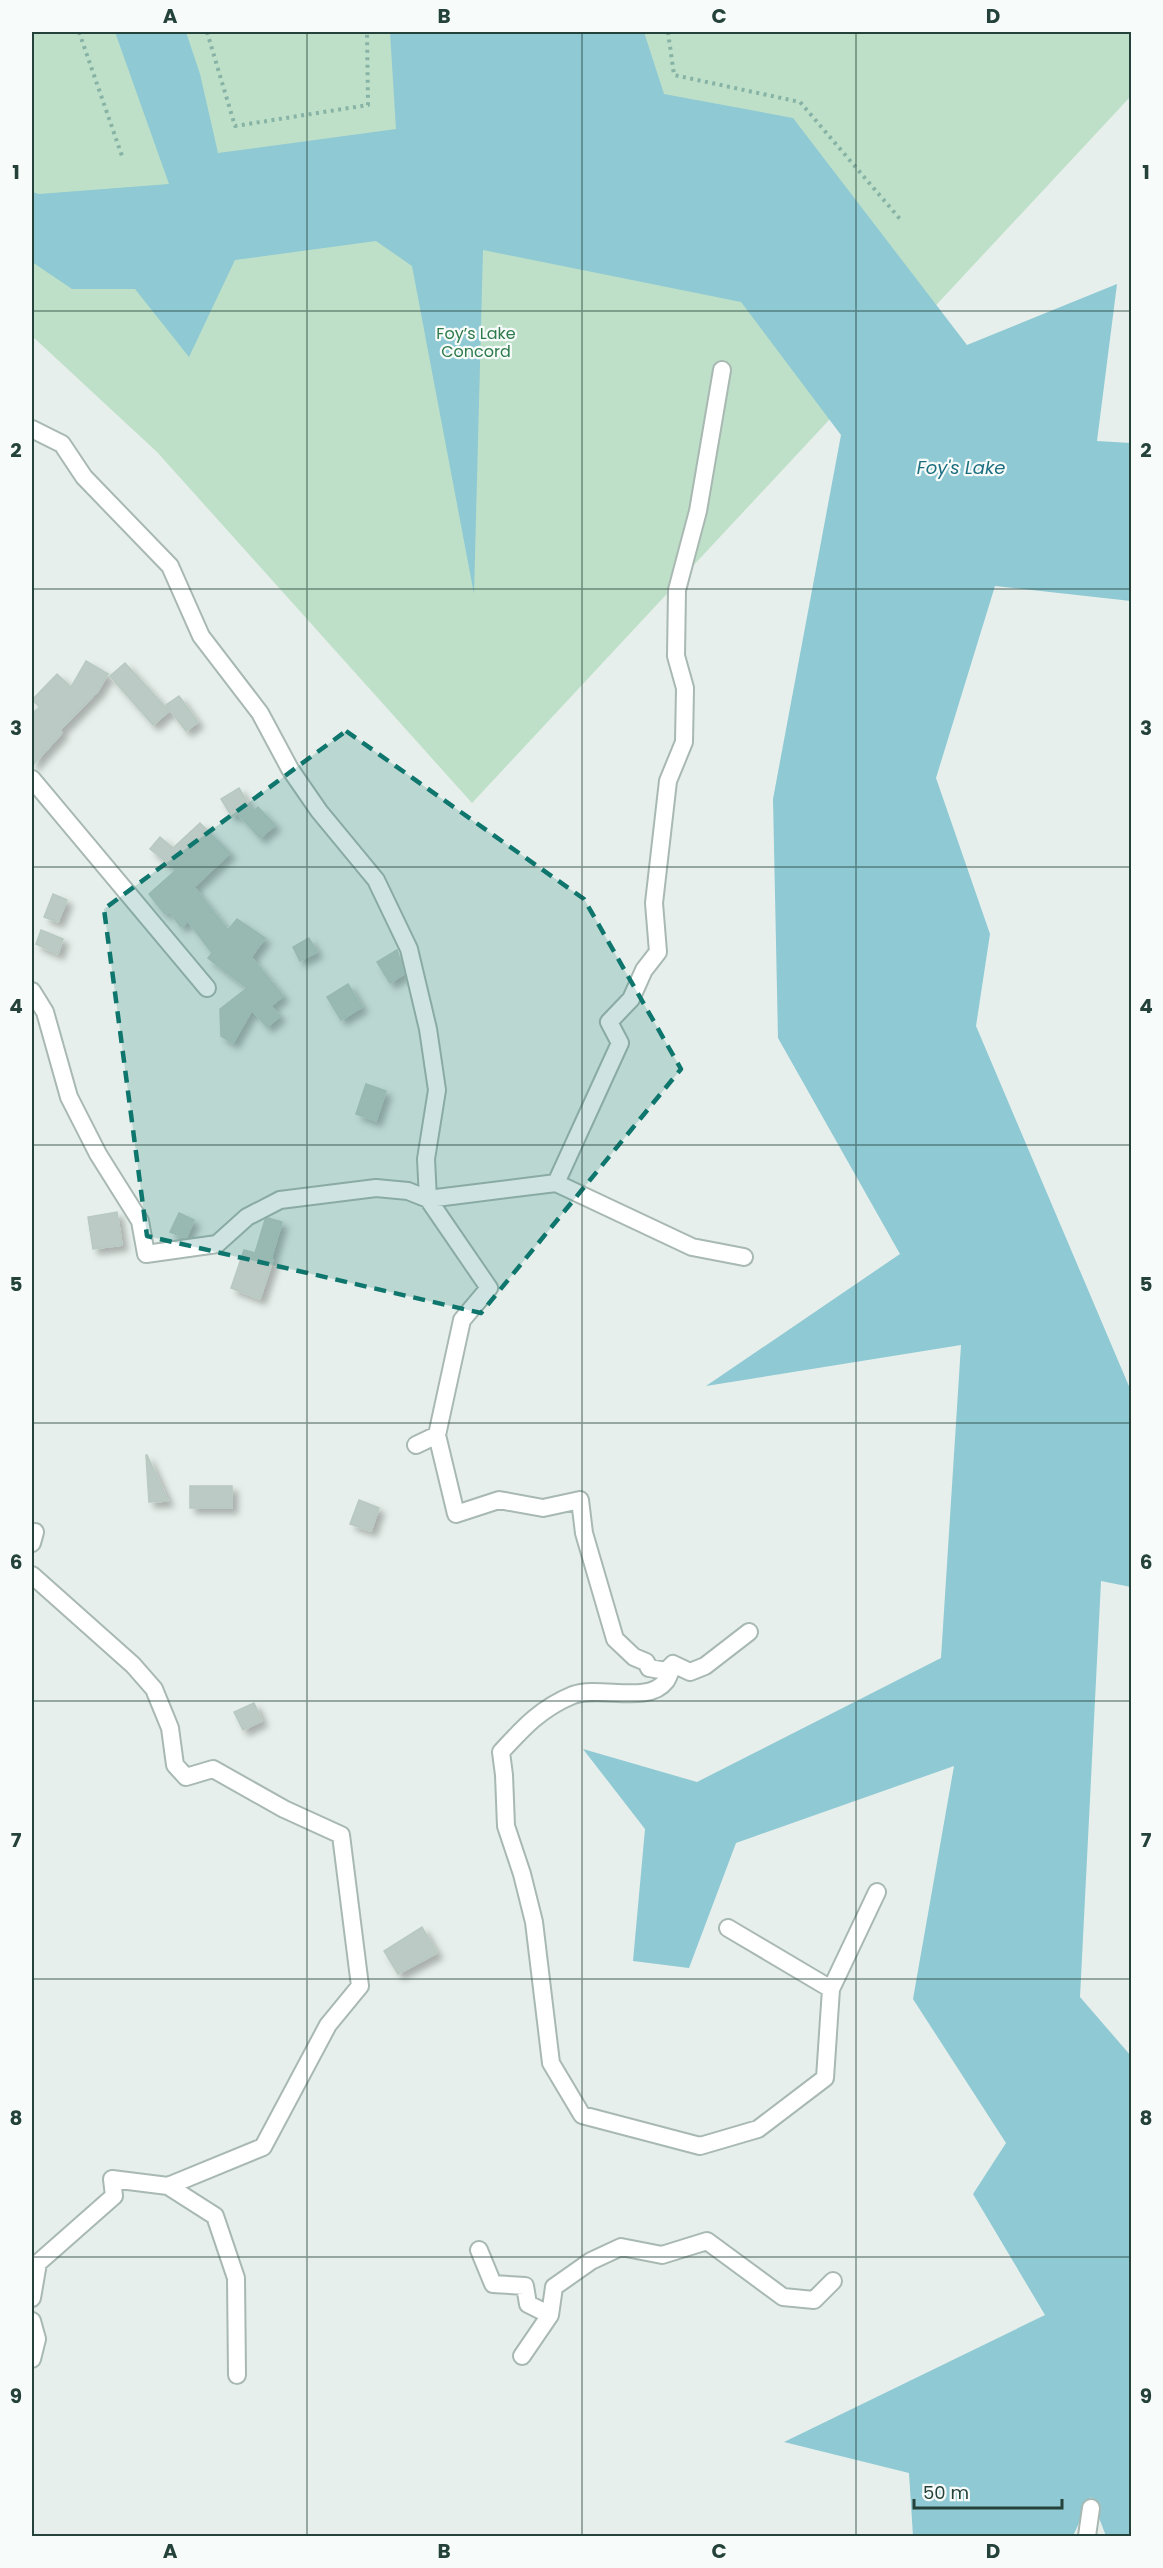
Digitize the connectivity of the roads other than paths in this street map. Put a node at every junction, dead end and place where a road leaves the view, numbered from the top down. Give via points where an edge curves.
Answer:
1 (722, 370) dead end
2 (32, 429) edge
3 (32, 779) edge
4 (207, 988) dead end
5 (32, 991) edge
6 (556, 1183) junction
7 (428, 1199) junction
8 (744, 1257) dead end
9 (437, 1435) junction
10 (416, 1445) dead end
11 (32, 1575) edge
12 (749, 1632) dead end
13 (673, 1664) junction
14 (877, 1892) dead end
15 (728, 1928) dead end
16 (831, 1989) junction
17 (168, 2186) junction
18 (479, 2250) dead end
19 (834, 2281) dead end
20 (32, 2298) edge
21 (550, 2315) junction
22 (32, 2321) edge
23 (522, 2356) dead end
24 (32, 2359) edge
25 (237, 2375) dead end
26 (1091, 2508) dead end
27 (1087, 2536) edge

1 - 6 street via 698,511 677,590 676,656 685,688 684,742 668,781 654,903 658,952 644,970 631,999 609,1023 620,1043
2 - 7 street via 62,444 84,477 170,566 201,636 260,713 290,769 319,811 376,880 409,949 428,1029 436,1090 426,1159
3 - 4 street
5 - 7 street via 45,1012 69,1097 98,1154 140,1221 146,1254 217,1244 247,1217 280,1200 376,1188 408,1191
6 - 7 street
6 - 8 street via 692,1247
7 - 9 street via 489,1288 462,1320
9 - 10 street
9 - 13 street via 456,1514 500,1500 543,1508 580,1500 584,1533 615,1639 649,1668 666,1671
11 - 17 street via 133,1665 154,1689 170,1728 175,1765 186,1777 213,1769 284,1809 341,1835 360,1986 328,2025 262,2147
12 - 13 street via 705,1666 690,1672
13 - 16 street via 665,1682 643,1695 608,1690 574,1695 532,1717 501,1752 506,1826 534,1922 551,2063 582,2115 700,2146 758,2129 825,2078
14 - 16 street
15 - 16 street
17 - 20 street via 112,2179 114,2196 38,2263
17 - 25 street via 215,2216 236,2278
18 - 21 street via 493,2284 525,2286 528,2304
19 - 21 street via 814,2300 783,2297 707,2241 662,2255 621,2247 591,2261 554,2287
21 - 23 street
22 - 24 street via 37,2339
26 - 27 street

